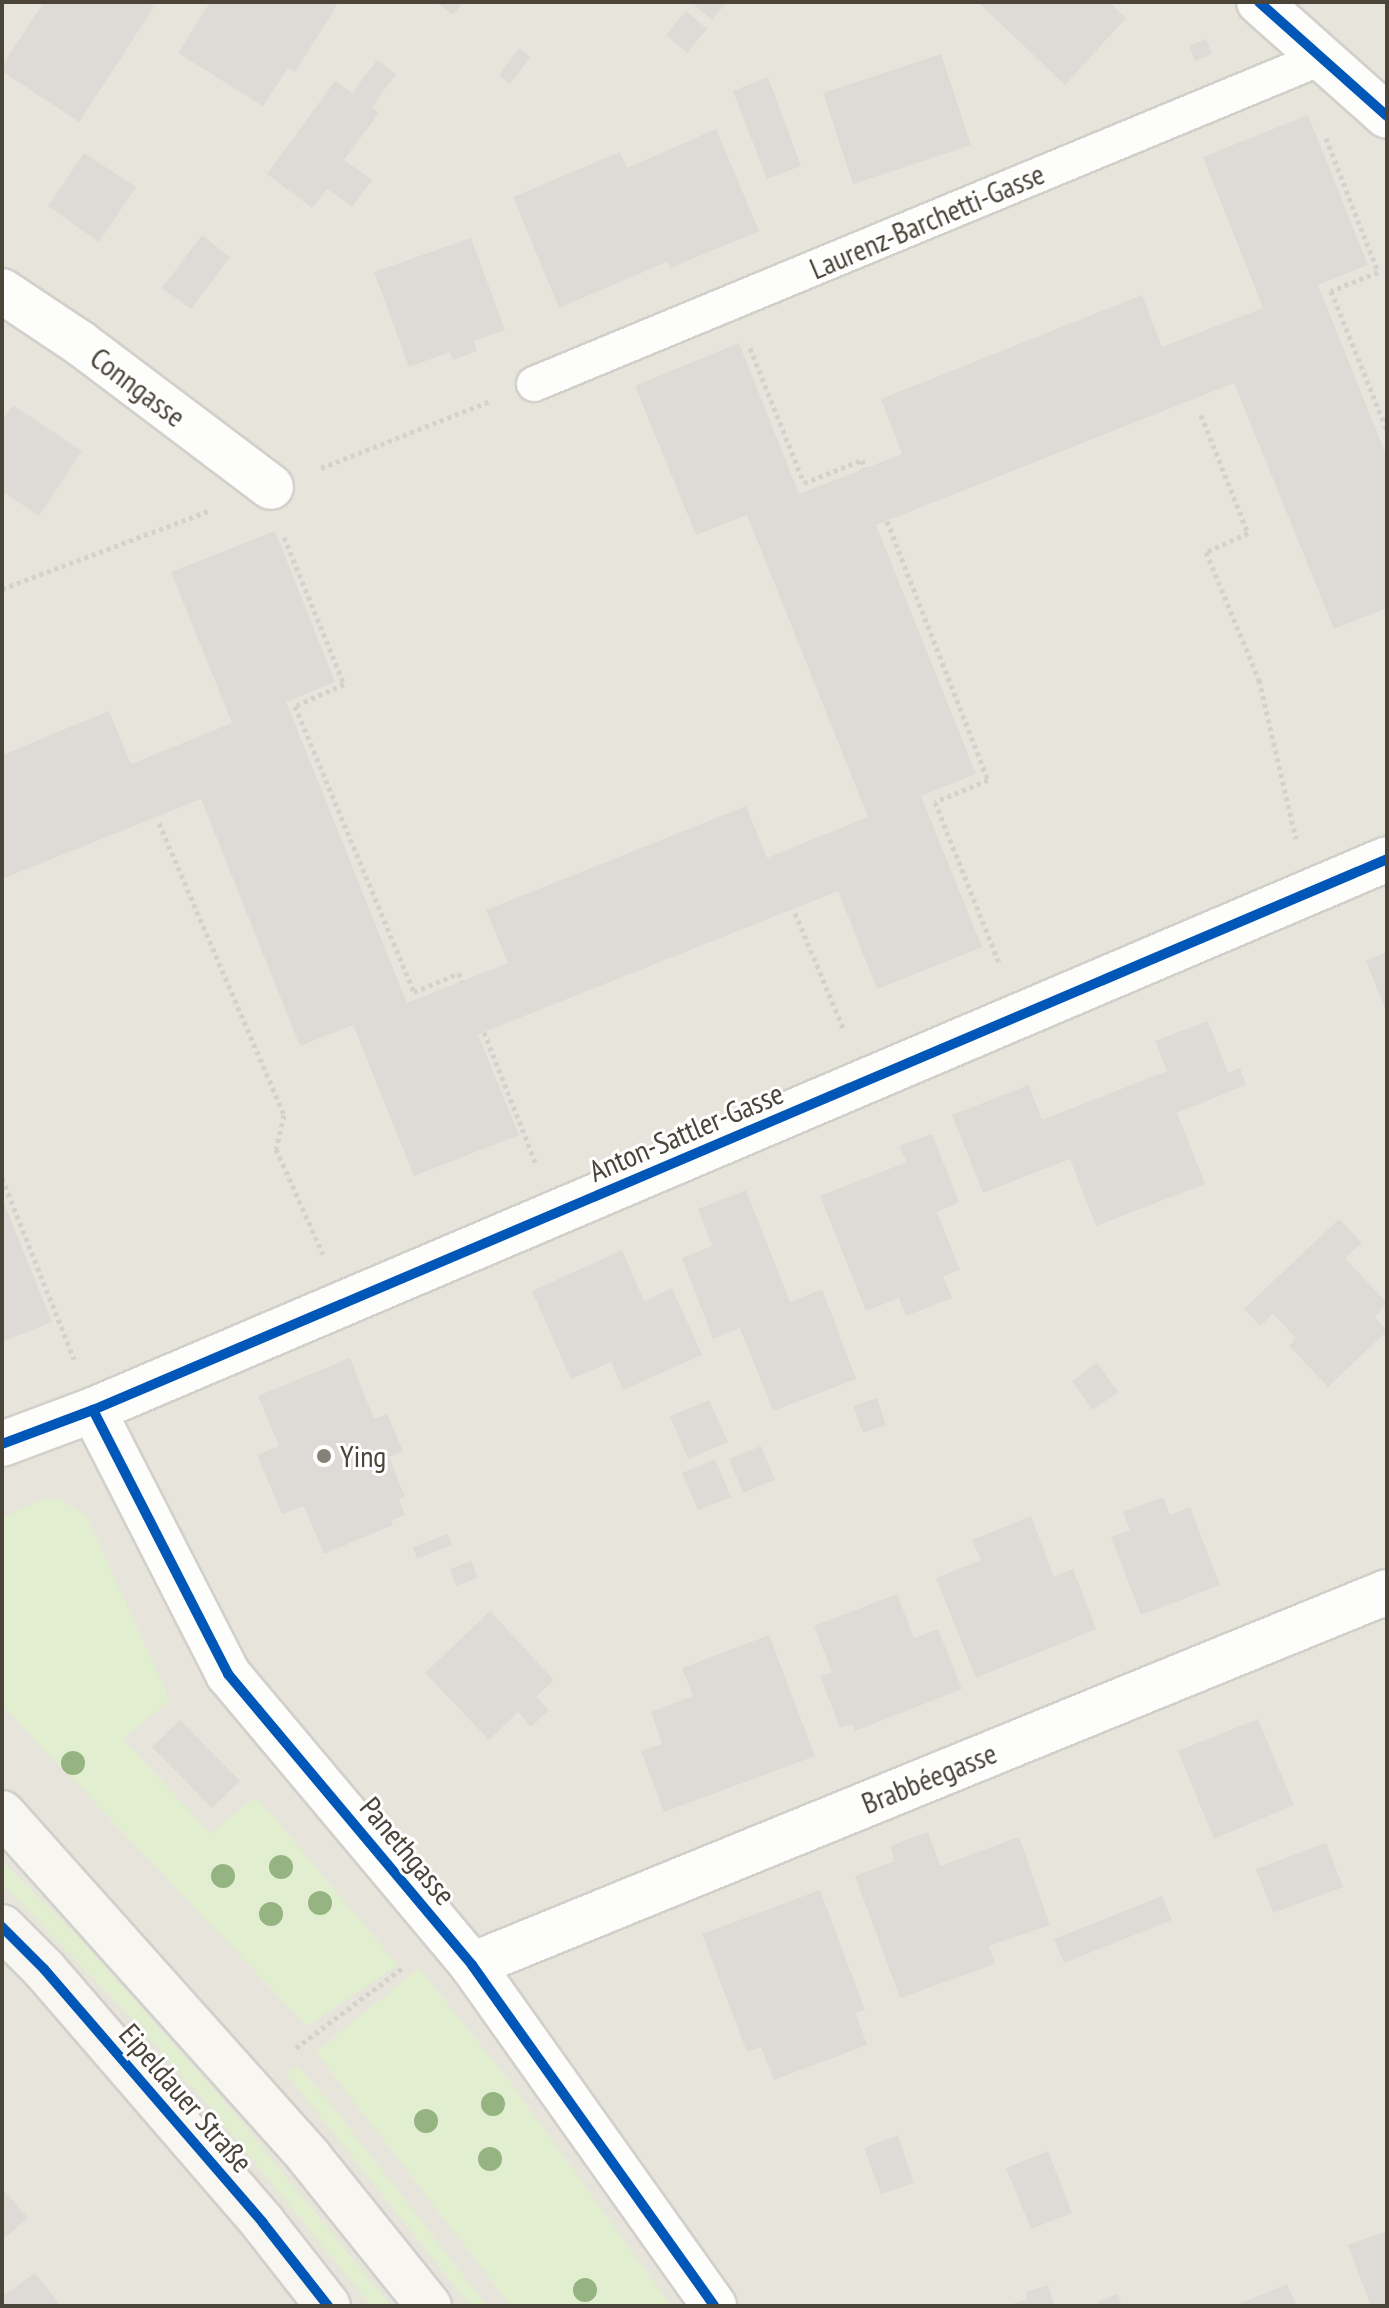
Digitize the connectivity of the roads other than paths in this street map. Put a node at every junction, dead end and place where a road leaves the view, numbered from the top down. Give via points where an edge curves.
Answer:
1 (1259, 2) edge
2 (1321, 58) junction
3 (1387, 116) edge
4 (2, 291) edge
5 (534, 384) dead end
6 (271, 487) dead end
7 (1387, 859) edge
8 (93, 1410) junction
9 (2, 1444) edge
10 (1387, 1592) edge
11 (2, 1813) edge
12 (2, 1927) edge
13 (459, 1950) junction
14 (328, 2306) edge
15 (429, 2306) edge
16 (714, 2306) edge

1 - 2 street
2 - 3 street
2 - 5 lane, Laurenz-Barchetti-Gasse
4 - 6 street, Conngasse
7 - 8 street, Anton-Sattler-Gasse
8 - 9 street, Anton-Sattler-Gasse
8 - 13 street, Panethgasse via 228,1674
10 - 13 street, Brabbéegasse
11 - 15 main road, Eipeldauer Straße via 310,2158
12 - 14 main road, Eipeldauer Straße via 263,2223
13 - 16 street, Panethgasse

